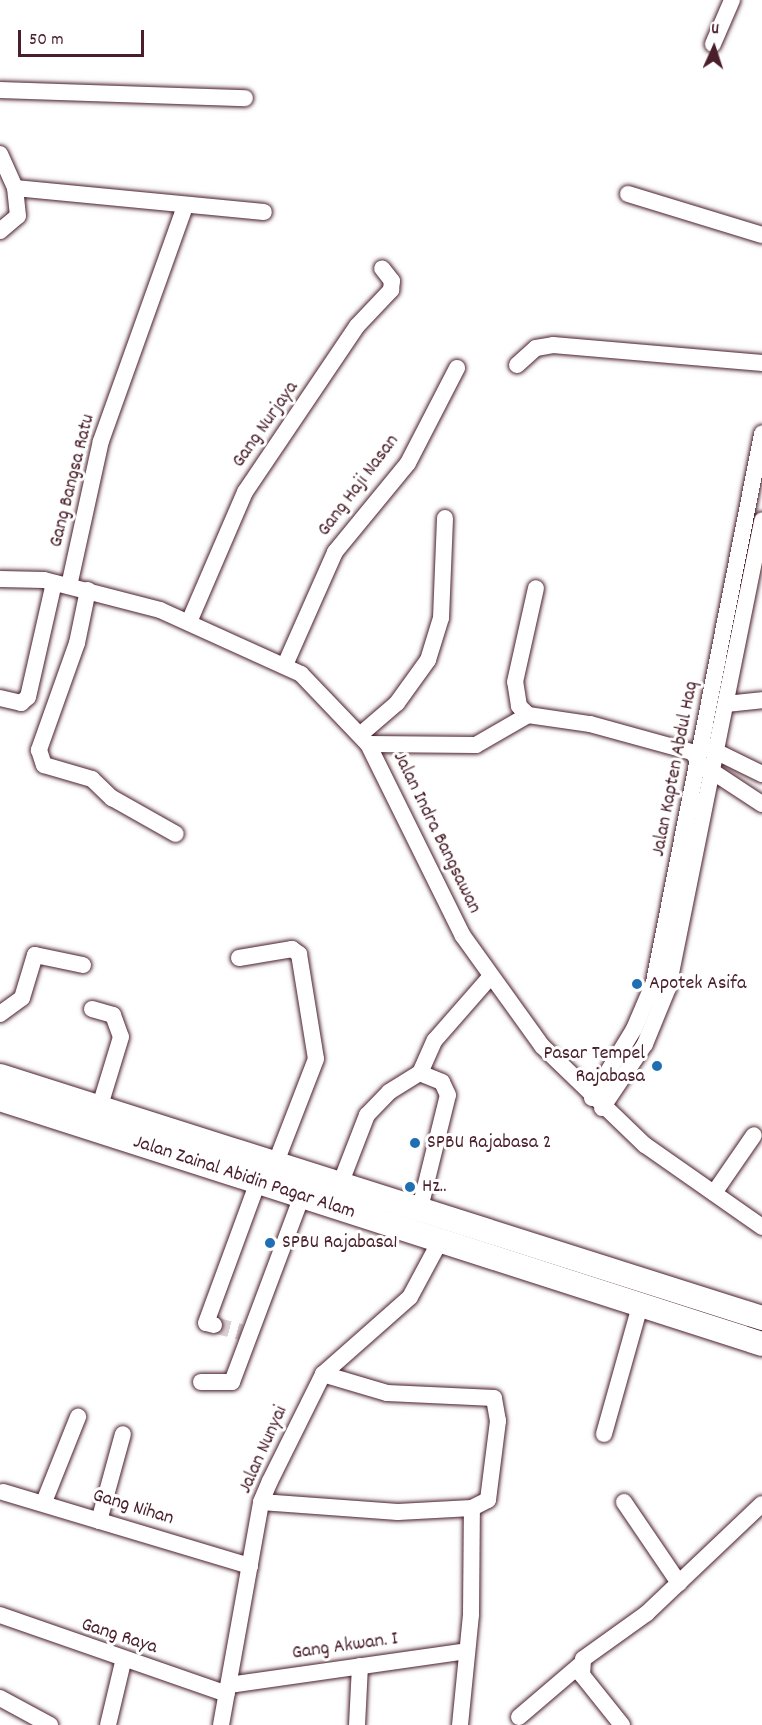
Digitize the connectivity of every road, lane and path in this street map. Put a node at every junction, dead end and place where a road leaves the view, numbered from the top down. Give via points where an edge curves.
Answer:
1 (732, 0) edge
2 (713, 44) dead end
3 (0, 90) edge
4 (244, 98) dead end
5 (0, 154) edge
6 (15, 188) junction
7 (628, 194) dead end
8 (184, 207) junction
9 (264, 212) dead end
10 (0, 231) edge
11 (762, 235) edge
12 (382, 268) dead end
13 (762, 363) edge
14 (517, 365) dead end
15 (457, 368) dead end
16 (762, 434) edge
17 (445, 518) dead end
18 (762, 520) edge
19 (745, 568) junction
20 (0, 579) edge
21 (62, 584) junction
22 (536, 588) dead end
23 (88, 590) junction
24 (189, 622) junction
25 (285, 665) junction
26 (0, 698) edge
27 (762, 700) edge
28 (726, 704) junction
29 (528, 715) junction
30 (364, 739) junction
31 (706, 757) junction
32 (762, 774) edge
33 (762, 804) edge
34 (176, 834) dead end
35 (239, 958) dead end
36 (83, 965) dead end
37 (491, 976) junction
38 (92, 1009) dead end
39 (0, 1014) edge
40 (420, 1073) junction
41 (0, 1076) edge
42 (0, 1099) edge
43 (597, 1103) junction
44 (99, 1109) junction
45 (754, 1136) dead end
46 (276, 1162) junction
47 (258, 1182) junction
48 (341, 1182) junction
49 (714, 1193) junction
50 (302, 1196) junction
51 (420, 1208) junction
52 (762, 1227) edge
53 (440, 1241) junction
54 (640, 1306) junction
55 (762, 1318) edge
56 (214, 1325) dead end
57 (762, 1344) edge
58 (323, 1374) junction
59 (201, 1382) dead end
60 (78, 1417) dead end
61 (123, 1434) dead end
62 (604, 1434) dead end
63 (3, 1492) dead end
64 (44, 1502) junction
65 (261, 1502) junction
66 (624, 1502) dead end
67 (762, 1504) edge
68 (472, 1508) junction
69 (99, 1521) junction
70 (250, 1566) junction
71 (679, 1584) junction
72 (0, 1615) edge
73 (467, 1651) junction
74 (123, 1662) junction
75 (581, 1664) junction
76 (360, 1666) junction
77 (228, 1690) junction
78 (0, 1698) edge
79 (519, 1717) dead end
80 (50, 1725) edge
81 (108, 1725) edge
82 (221, 1725) edge
83 (357, 1725) edge
84 (460, 1725) edge
85 (622, 1725) edge

1 - 2 street
3 - 4 street
5 - 6 street
6 - 8 street
6 - 10 street via 18,216
7 - 11 street
8 - 9 street
8 - 21 street, Gang Bangsa Ratu via 148,321 101,441
12 - 24 street, Gang Nurjaya via 392,281 391,290 357,327 245,492
13 - 14 street via 552,345 536,348
15 - 25 street, Gang Haji Nasan via 408,463 335,552
16 - 19 street, Jalan Kapten Abdul Haq
17 - 30 street via 441,618 428,660 398,703
18 - 19 street, Jalan Kapten Abdul Haq
19 - 28 street, Jalan Kapten Abdul Haq
19 - 31 street, Jalan Kapten Abdul Haq
20 - 21 street, Jalan Indra Bangsawan
21 - 23 street, Jalan Indra Bangsawan
21 - 26 street, Gang Bangsa Ratu via 28,697 21,703
22 - 29 street via 515,682 519,706
23 - 24 street, Jalan Indra Bangsawan
23 - 34 street via 77,643 39,750 44,765 92,779 112,798
24 - 25 street, Jalan Indra Bangsawan
25 - 30 street, Jalan Indra Bangsawan via 332,700
27 - 28 street
28 - 31 street, Jalan Kapten Abdul Haq
29 - 30 street via 476,745
29 - 31 street via 636,733
30 - 37 street, Jalan Indra Bangsawan via 463,936
31 - 32 street
31 - 33 street
31 - 43 street, Jalan Kapten Abdul Haq via 668,988 645,1044
35 - 46 street via 292,949 301,964 316,1059
36 - 39 street via 35,955 22,998
37 - 40 street via 435,1040
37 - 43 street, Jalan Indra Bangsawan via 542,1046
38 - 44 street via 113,1015 121,1037
40 - 48 street via 389,1092 367,1115
40 - 51 street via 442,1082 448,1095
41 - 44 highway, Jalan Zainal Abidin Pagar Alam
42 - 47 highway, Jalan Zainal Abidin Pagar Alam
43 - 49 street, Jalan Indra Bangsawan
44 - 46 highway, Jalan Zainal Abidin Pagar Alam
45 - 49 street
46 - 48 highway, Jalan Zainal Abidin Pagar Alam
47 - 50 highway, Jalan Zainal Abidin Pagar Alam
47 - 56 street via 206,1323
48 - 51 highway, Jalan Zainal Abidin Pagar Alam
49 - 52 street, Jalan Indra Bangsawan
50 - 53 highway, Jalan Zainal Abidin Pagar Alam
50 - 59 street via 246,1334 232,1383
51 - 55 highway, Jalan Zainal Abidin Pagar Alam
53 - 54 highway, Jalan Zainal Abidin Pagar Alam
53 - 58 street, Jalan Nunyai via 410,1297
54 - 57 highway, Jalan Zainal Abidin Pagar Alam
54 - 62 street
58 - 65 street, Jalan Nunyai
58 - 68 street via 387,1393 494,1398 498,1421 490,1492 483,1506
60 - 64 street
61 - 69 street
63 - 64 street, Gang Nihan
64 - 69 street, Gang Nihan
65 - 68 street via 398,1512
65 - 70 street, Jalan Nunyai
66 - 71 street
67 - 71 street
68 - 73 street
69 - 70 street, Gang Nihan
70 - 77 street, Jalan Nunyai
71 - 75 street
72 - 74 street, Gang Raya
73 - 76 street, Gang Akwan. I
73 - 84 street
74 - 77 street, Gang Raya
74 - 81 street
75 - 79 street
75 - 85 street via 582,1675
76 - 77 street, Gang Akwan. I
76 - 83 street
77 - 82 street, Jalan Nunyai
78 - 80 street

